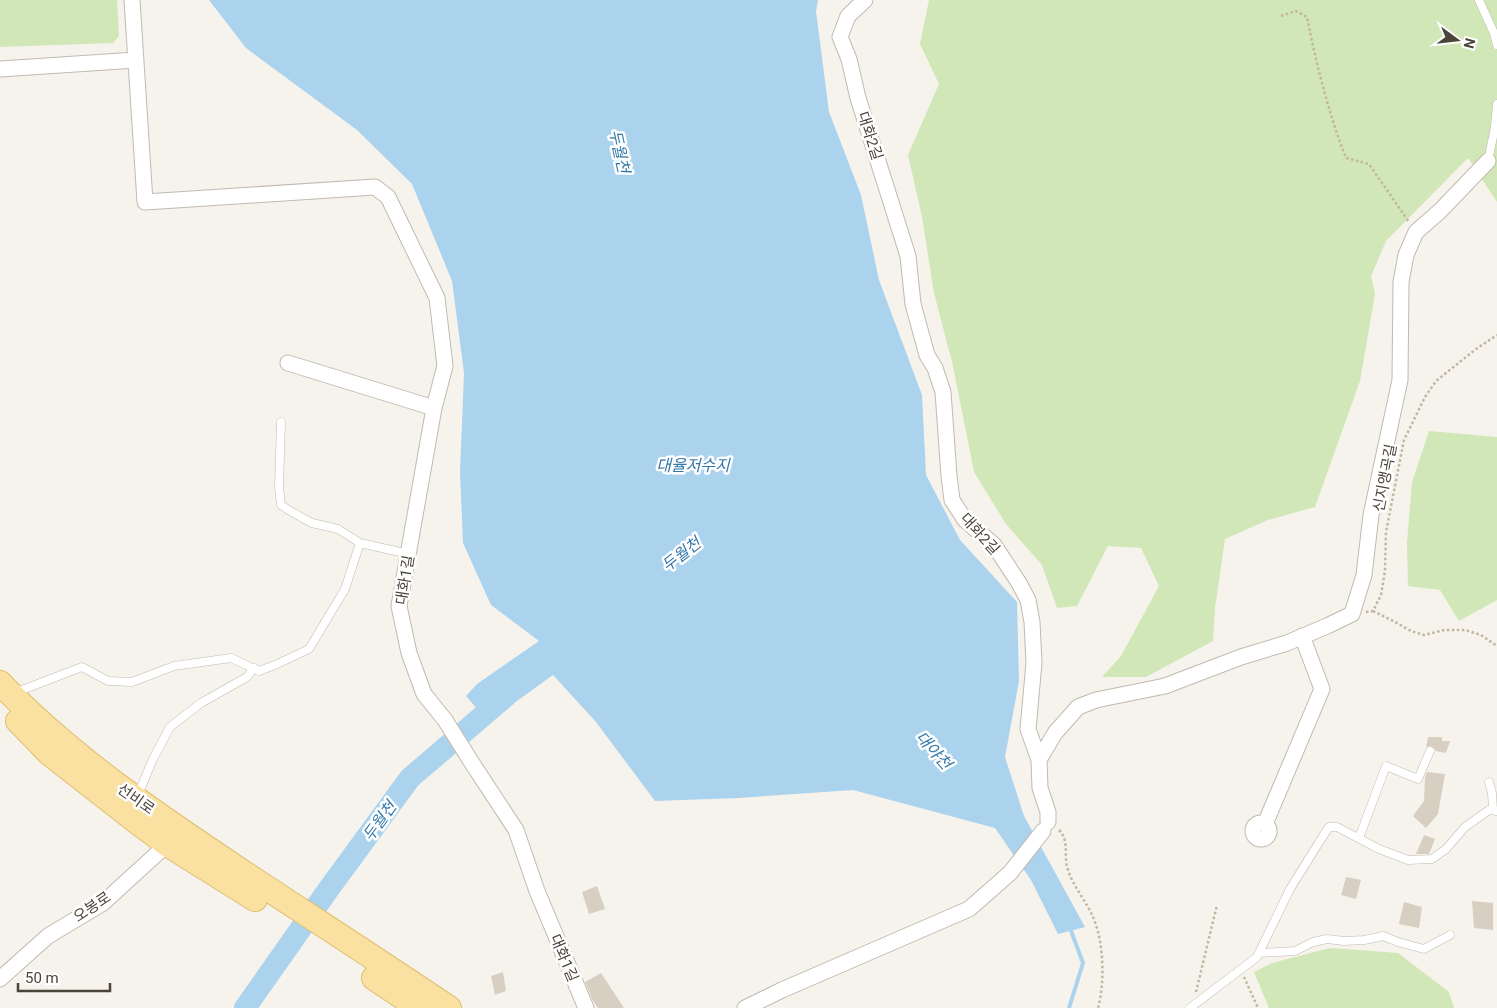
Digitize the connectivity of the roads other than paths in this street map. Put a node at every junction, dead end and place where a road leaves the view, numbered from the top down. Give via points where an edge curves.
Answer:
1 (132, 0) edge
2 (865, 0) edge
3 (1479, 0) edge
4 (1497, 45) edge
5 (136, 60) junction
6 (0, 70) edge
7 (1497, 104) edge
8 (1496, 128) edge
9 (1492, 159) edge
10 (288, 363) dead end
11 (434, 408) junction
12 (280, 422) dead end
13 (360, 543) junction
14 (409, 554) junction
15 (1302, 636) junction
16 (254, 668) junction
17 (4, 693) edge
18 (1430, 751) dead end
19 (1039, 760) junction
20 (1489, 782) dead end
21 (136, 799) junction
22 (1495, 810) edge
23 (1265, 824) dead end
24 (174, 837) junction
25 (1359, 838) junction
26 (1450, 935) dead end
27 (327, 937) junction
28 (1259, 953) junction
29 (0, 979) edge
30 (1191, 1007) edge
31 (418, 1008) edge
32 (449, 1008) edge
33 (586, 1008) edge
34 (745, 1008) edge

1 - 5 street
2 - 19 street, 대화2길 via 848,16 840,37 908,256 913,304 927,355 943,392 952,500 965,520 994,545 1028,600 1034,663 1028,729
3 - 4 lane
5 - 6 street
5 - 11 street, 대화1길 via 145,202 375,187 388,197 437,298 445,366
7 - 8 lane
8 - 9 lane
9 - 15 street via 1416,232 1406,255 1402,282 1400,380 1371,515 1364,575 1352,614
10 - 11 street
11 - 14 street, 대화1길
12 - 13 lane via 278,487 282,505 312,523 338,529
13 - 14 lane
13 - 16 lane via 345,589 309,649 259,671
14 - 33 street, 대화1길 via 398,606 408,653 424,694 445,720 516,830 536,891
15 - 19 street via 1165,686 1096,700 1078,707 1054,733
15 - 23 street via 1322,689
16 - 17 lane via 230,658 174,666 132,682 108,681 82,667
16 - 21 lane via 247,677 201,703 170,727
17 - 21 main road, 선비로
17 - 24 main road, 선비로 via 49,753
18 - 25 lane via 1418,779 1386,766
19 - 34 street, 대화2길 via 1040,788 1048,812 1046,826 1010,873 969,909
20 - 22 lane
21 - 24 main road, 선비로
22 - 25 lane via 1489,810 1465,827 1446,849 1432,859 1408,860
24 - 27 main road, 선비로
24 - 29 street, 오봉로 via 103,903 48,936
25 - 28 lane via 1337,827 1330,828 1290,889
26 - 28 lane via 1424,949 1383,936 1364,940 1327,939 1295,951
27 - 31 main road
27 - 32 main road
28 - 30 lane

